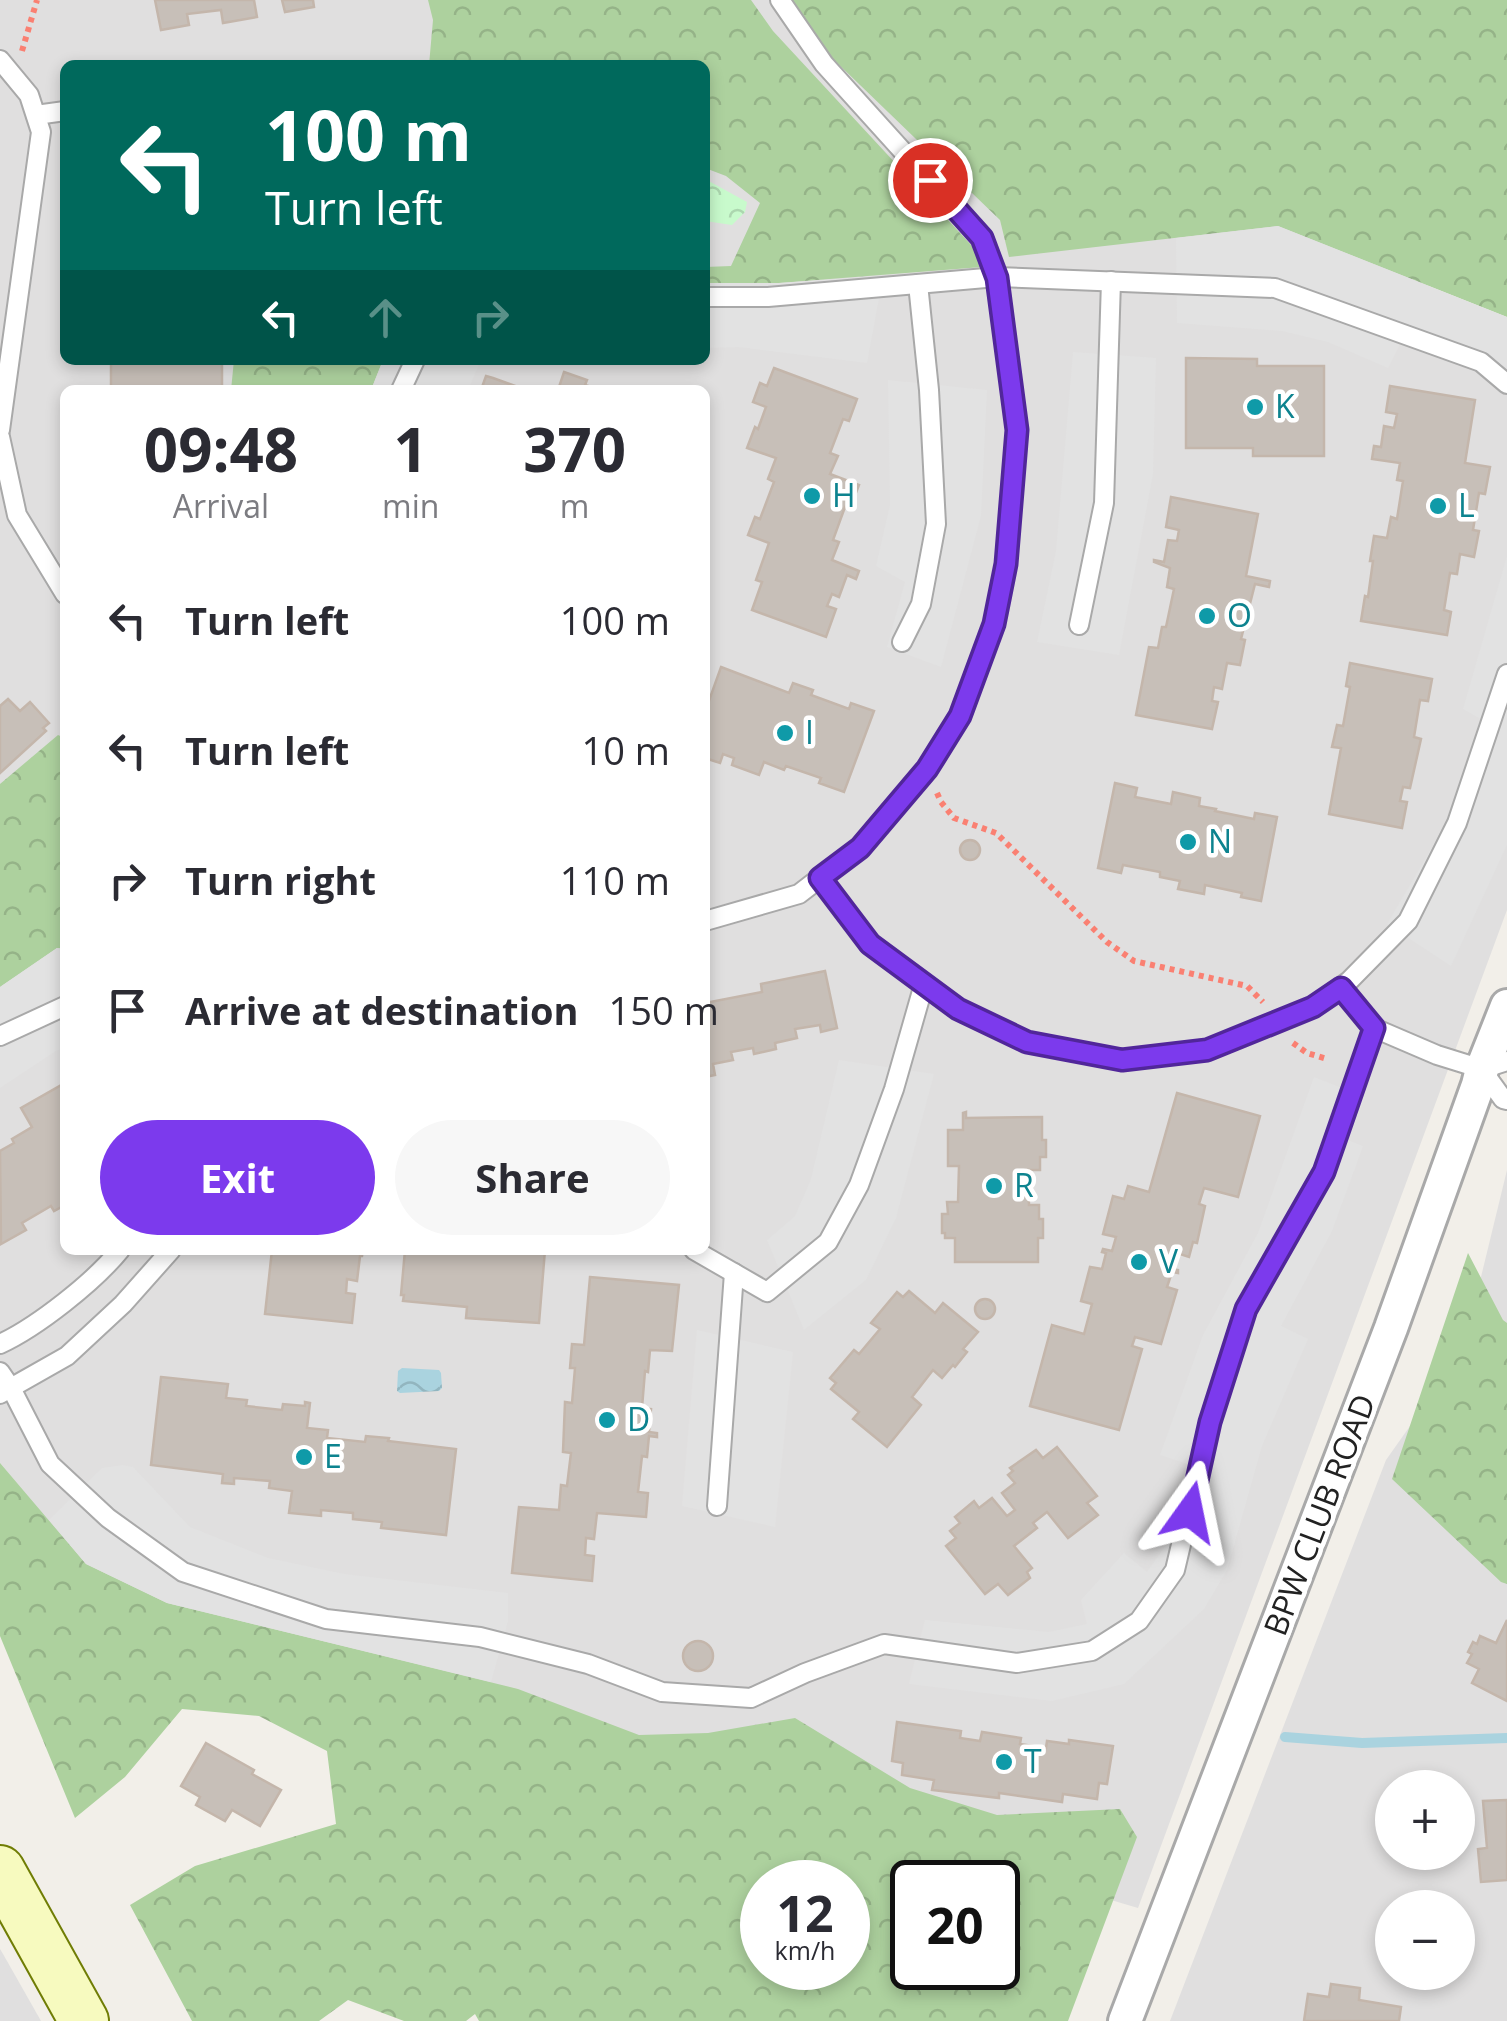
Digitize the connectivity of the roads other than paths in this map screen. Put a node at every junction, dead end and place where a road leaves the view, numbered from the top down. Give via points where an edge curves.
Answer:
1 (780, 0) edge
2 (0, 60) edge
3 (60, 112) edge
4 (36, 114) junction
5 (997, 278) junction
6 (1110, 281) junction
7 (918, 284) junction
8 (710, 296) edge
9 (1507, 384) edge
10 (0, 433) edge
11 (60, 586) edge
12 (1078, 624) dead end
13 (902, 642) dead end
14 (1507, 674) edge
15 (820, 878) junction
16 (710, 920) edge
17 (924, 984) junction
18 (1341, 988) junction
19 (1507, 1006) edge
20 (60, 1008) edge
21 (1374, 1028) junction
22 (0, 1036) edge
23 (1494, 1065) edge
24 (1507, 1100) edge
25 (116, 1255) edge
26 (166, 1255) edge
27 (703, 1255) edge
28 (734, 1273) junction
29 (0, 1344) edge
30 (4, 1385) edge
31 (717, 1506) dead end
32 (0, 1870) edge
33 (84, 2021) edge
34 (1124, 2021) edge

1 - 5 lane via 824,64 982,238
2 - 4 lane
3 - 4 lane
4 - 10 lane via 42,132
5 - 6 lane
5 - 7 lane
5 - 15 lane via 1017,430 994,624 960,716 927,769 860,848
6 - 9 lane via 1275,288 1481,362
6 - 12 lane via 1104,503
7 - 8 lane
7 - 13 lane via 936,524 921,604
10 - 11 lane via 17,515
14 - 18 lane via 1457,823 1408,921
15 - 16 lane via 799,894
15 - 17 lane via 870,944
17 - 18 lane via 958,1009 1027,1042 1122,1060 1207,1050 1313,1007
17 - 28 lane via 859,1185 828,1242 767,1292
18 - 21 lane
19 - 23 street, BPW CLUB ROAD
20 - 22 lane
21 - 23 lane via 1437,1055
21 - 30 lane via 1324,1172 1246,1309 1174,1570 1139,1621 1092,1652 1017,1663 884,1644 752,1698 662,1692 588,1664 480,1637 326,1618 183,1572 108,1518 50,1464
23 - 24 lane
23 - 34 street, BPW CLUB ROAD via 1478,1086 1392,1328
25 - 29 lane via 25,1332
26 - 30 lane via 67,1356
27 - 28 lane
28 - 31 lane
32 - 33 main road

